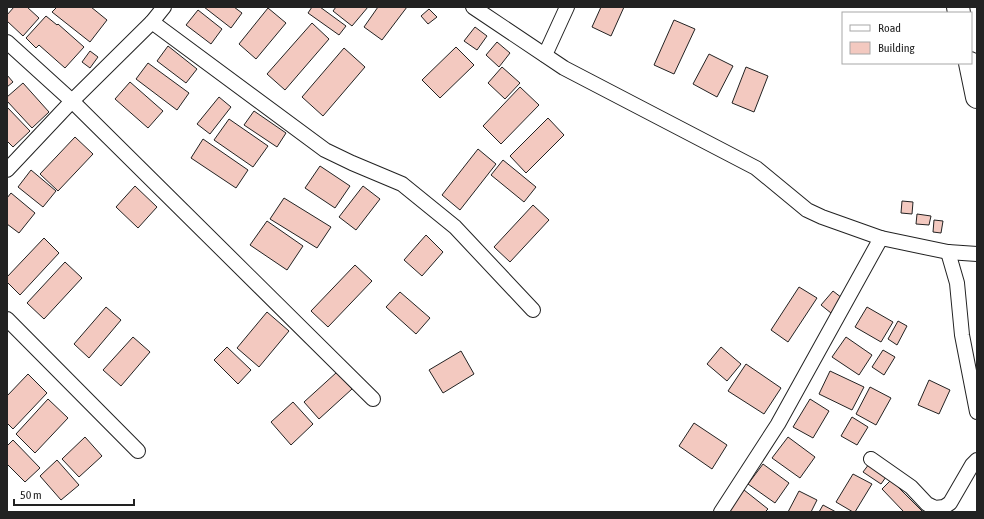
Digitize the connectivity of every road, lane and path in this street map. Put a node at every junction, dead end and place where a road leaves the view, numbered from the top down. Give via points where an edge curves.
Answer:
1 (164, 7) edge
2 (472, 7) edge
3 (567, 7) edge
4 (152, 22) junction
5 (7, 42) edge
6 (545, 55) junction
7 (970, 64) edge
8 (977, 97) edge
9 (72, 101) junction
10 (7, 170) edge
11 (881, 238) junction
12 (948, 252) junction
13 (977, 254) edge
14 (533, 310) dead end
15 (7, 320) edge
16 (373, 399) dead end
17 (977, 412) edge
18 (138, 451) dead end
19 (871, 459) dead end
20 (977, 460) edge
21 (721, 512) edge

1 - 4 street
2 - 6 street
3 - 6 street
4 - 9 street
4 - 14 street via 325,150 402,184 455,227
5 - 9 street
6 - 11 street via 564,68 756,168 807,210
7 - 8 highway
9 - 10 street
9 - 16 street
11 - 12 street
11 - 21 street via 778,424
12 - 13 street
12 - 17 street via 957,283 962,335
15 - 18 street
19 - 20 street via 911,487 927,504 935,508 950,503

